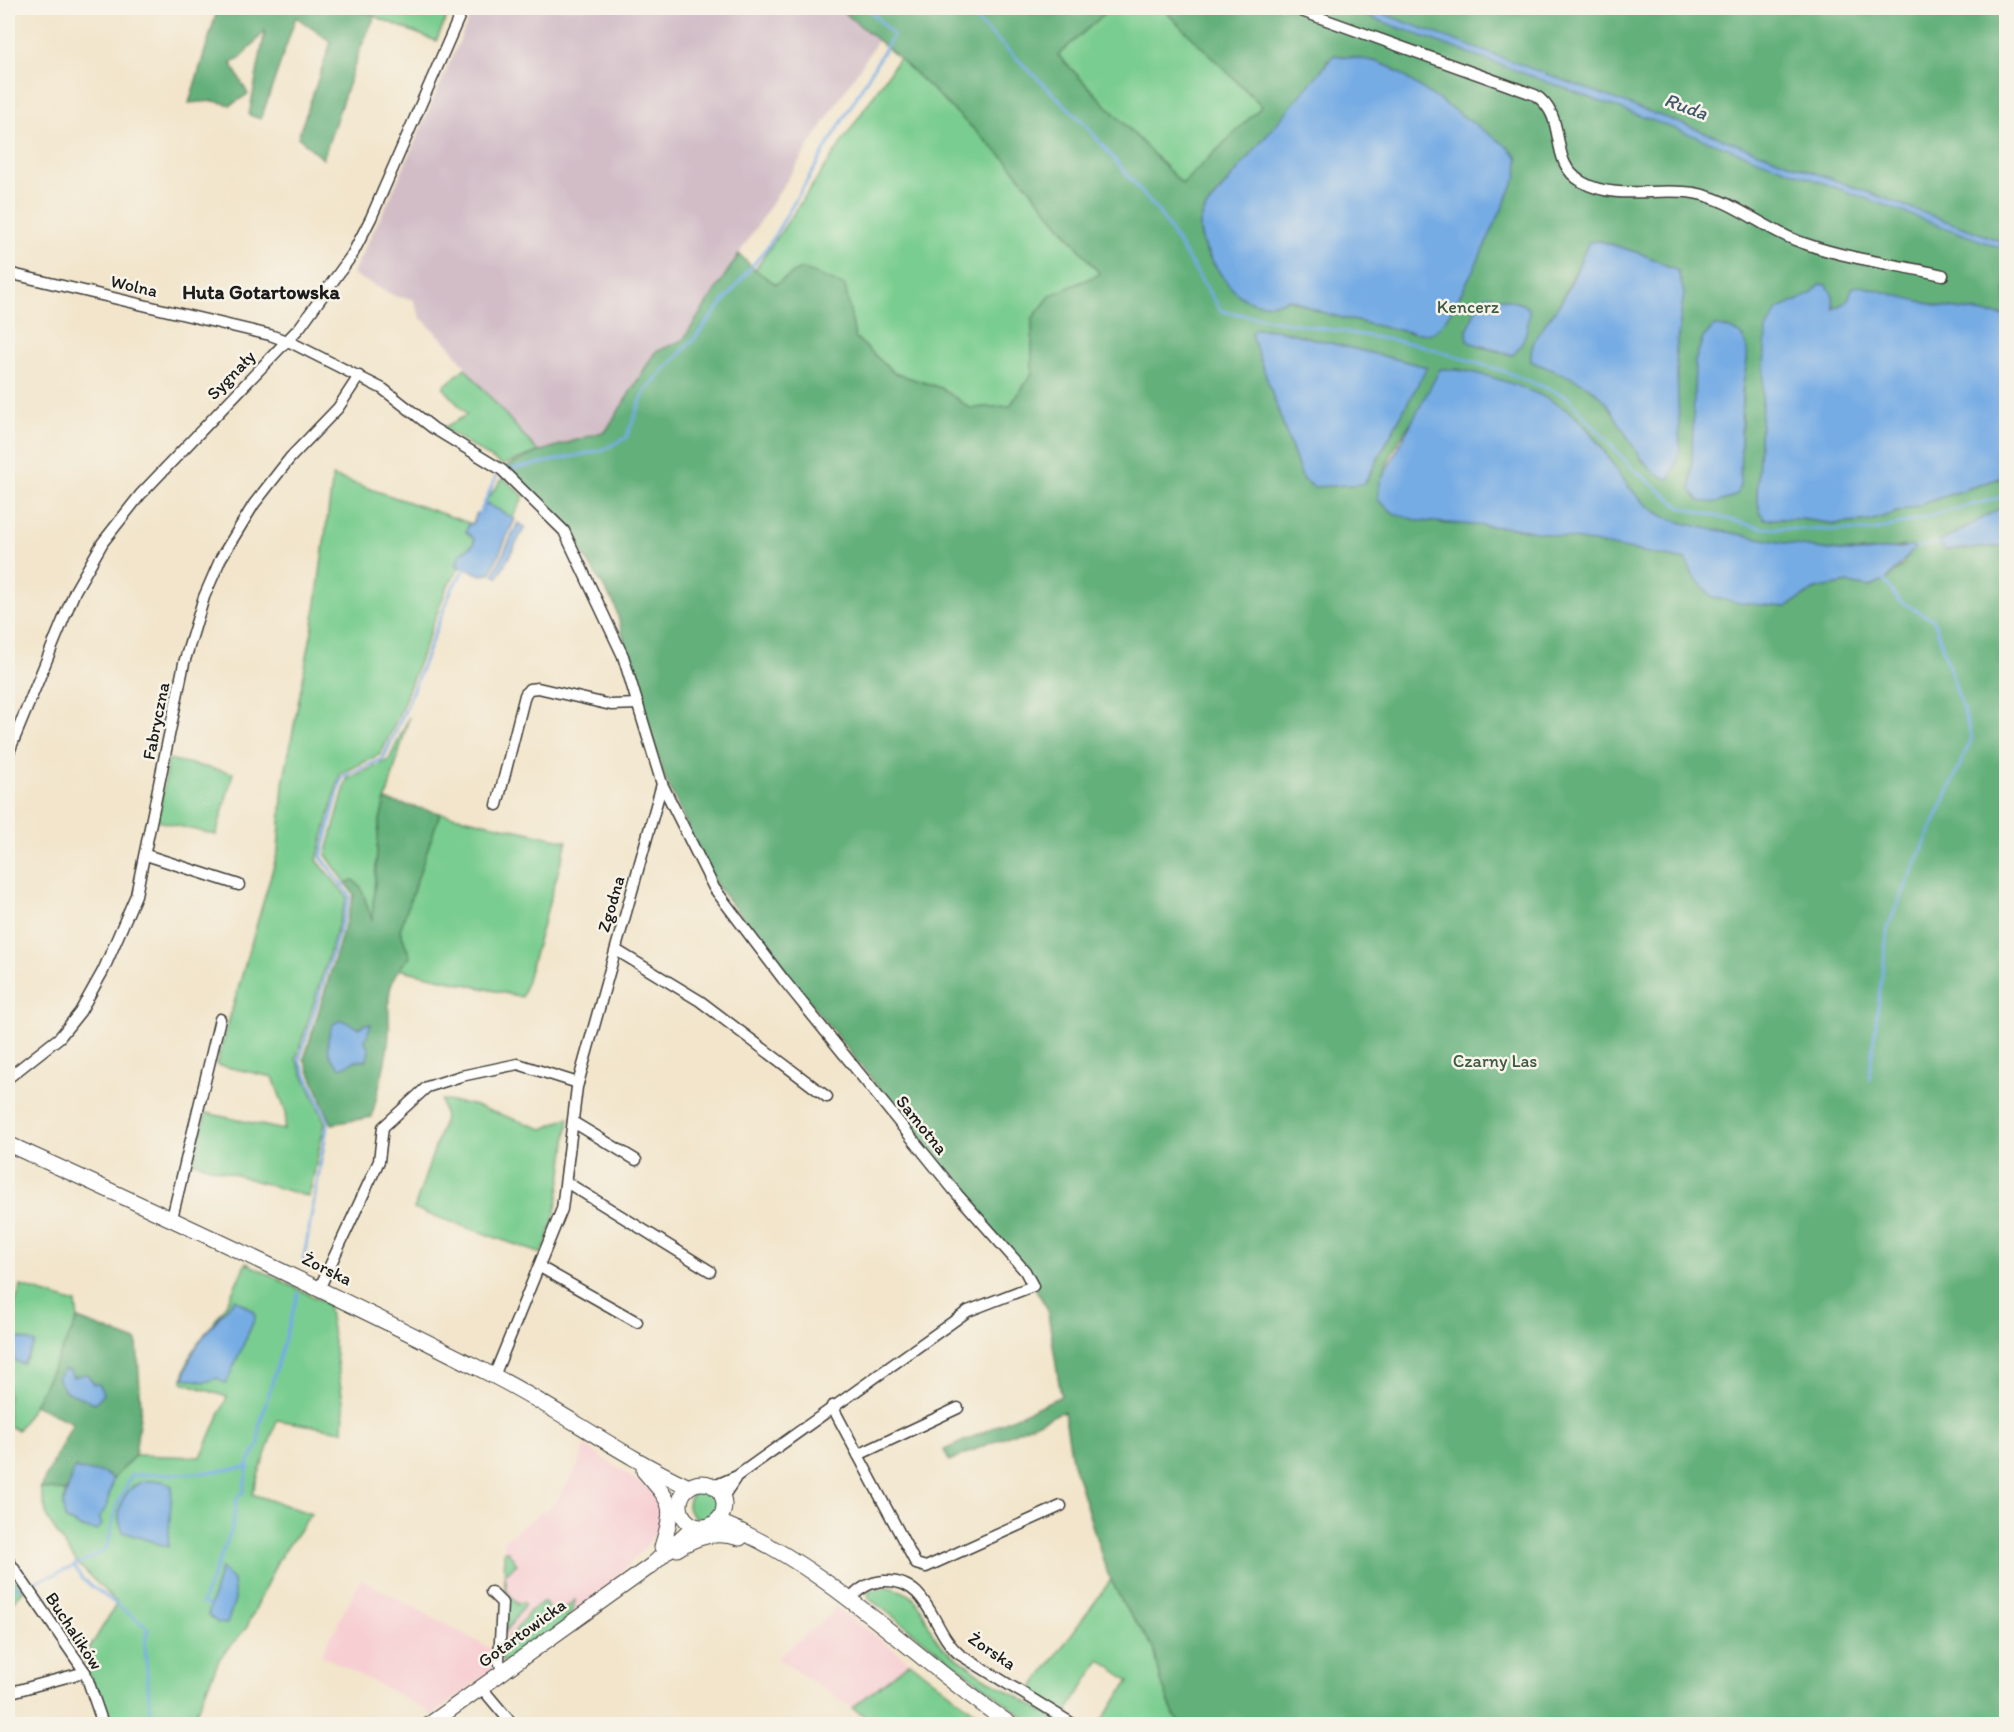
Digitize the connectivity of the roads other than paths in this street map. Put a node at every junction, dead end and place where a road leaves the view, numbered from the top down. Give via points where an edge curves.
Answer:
1 (463, 8) edge
2 (1293, 8) edge
3 (8, 273) edge
4 (1943, 275) dead end
5 (287, 341) junction
6 (359, 376) junction
7 (638, 704) junction
8 (8, 754) edge
9 (662, 784) junction
10 (497, 806) dead end
11 (146, 855) junction
12 (240, 885) dead end
13 (616, 950) junction
14 (220, 1019) dead end
15 (8, 1078) edge
16 (578, 1083) junction
17 (827, 1097) dead end
18 (573, 1122) junction
19 (8, 1144) edge
20 (636, 1161) dead end
21 (566, 1182) junction
22 (172, 1218) junction
23 (540, 1267) junction
24 (710, 1271) dead end
25 (320, 1287) junction
26 (637, 1322) dead end
27 (494, 1376) junction
28 (832, 1406) junction
29 (958, 1408) dead end
30 (619, 1450) junction
31 (858, 1455) junction
32 (644, 1471) junction
33 (685, 1493) junction
34 (720, 1503) junction
35 (1061, 1506) dead end
36 (689, 1521) junction
37 (768, 1545) junction
38 (662, 1552) junction
39 (8, 1560) edge
40 (811, 1572) junction
41 (491, 1592) dead end
42 (849, 1601) junction
43 (85, 1672) junction
44 (502, 1672) junction
45 (481, 1687) junction
46 (8, 1693) edge
47 (103, 1725) edge
48 (430, 1725) edge
49 (512, 1725) edge
50 (1010, 1725) edge
51 (1073, 1725) edge

1 - 5 street, Sygnały via 357,246
2 - 4 street via 1534,95 1547,103 1554,116 1562,160 1569,172 1583,182 1612,191 1695,193 1734,207 1804,244
3 - 5 street, Wolna
5 - 6 street
5 - 8 street, Sygnały via 140,495 99,548 75,591
6 - 7 street via 502,471 564,531 623,656
6 - 11 street, Fabryczna via 338,408 290,458 254,504 217,564 184,663
7 - 9 street
7 - 10 street via 611,705 529,689
9 - 13 street, Zgodna
9 - 28 street, Samotna via 714,888 957,1194 1025,1271 1032,1286 968,1311
11 - 12 street
11 - 15 street, Fabryczna via 136,895 103,971 80,1012 60,1037
13 - 16 street, Zgodna
13 - 17 street via 700,1001
14 - 22 street
16 - 18 street, Zgodna
16 - 25 street via 518,1064 428,1087 383,1127 380,1161
18 - 20 street
18 - 21 street, Zgodna
19 - 22 main road, Żorska
21 - 23 street, Zgodna via 562,1209
21 - 24 street
22 - 25 main road, Żorska
23 - 26 street
23 - 27 street, Zgodna
25 - 27 main road, Żorska
27 - 30 main road, Żorska
28 - 31 street
28 - 34 street, Samotna via 737,1476
29 - 31 street
30 - 32 main road, Żorska
30 - 33 main road, Żorska
31 - 35 street via 916,1564 926,1567
32 - 33 main road, Żorska
32 - 38 main road via 670,1506
33 - 34 main road via 699,1483
33 - 36 main road
34 - 36 main road via 706,1527
34 - 37 main road
34 - 40 main road
36 - 38 main road, Gotartowicka
37 - 38 main road via 710,1535
37 - 40 main road
38 - 44 main road, Gotartowicka
39 - 43 street, Buchalików
40 - 42 main road
41 - 44 street via 502,1603
42 - 50 main road
42 - 51 street, Żorska via 857,1591 874,1582 909,1586 926,1601 946,1641 958,1654
43 - 46 street
43 - 47 street, Buchalików
44 - 45 main road, Gotartowicka
45 - 48 main road, Gotartowicka
45 - 49 street

